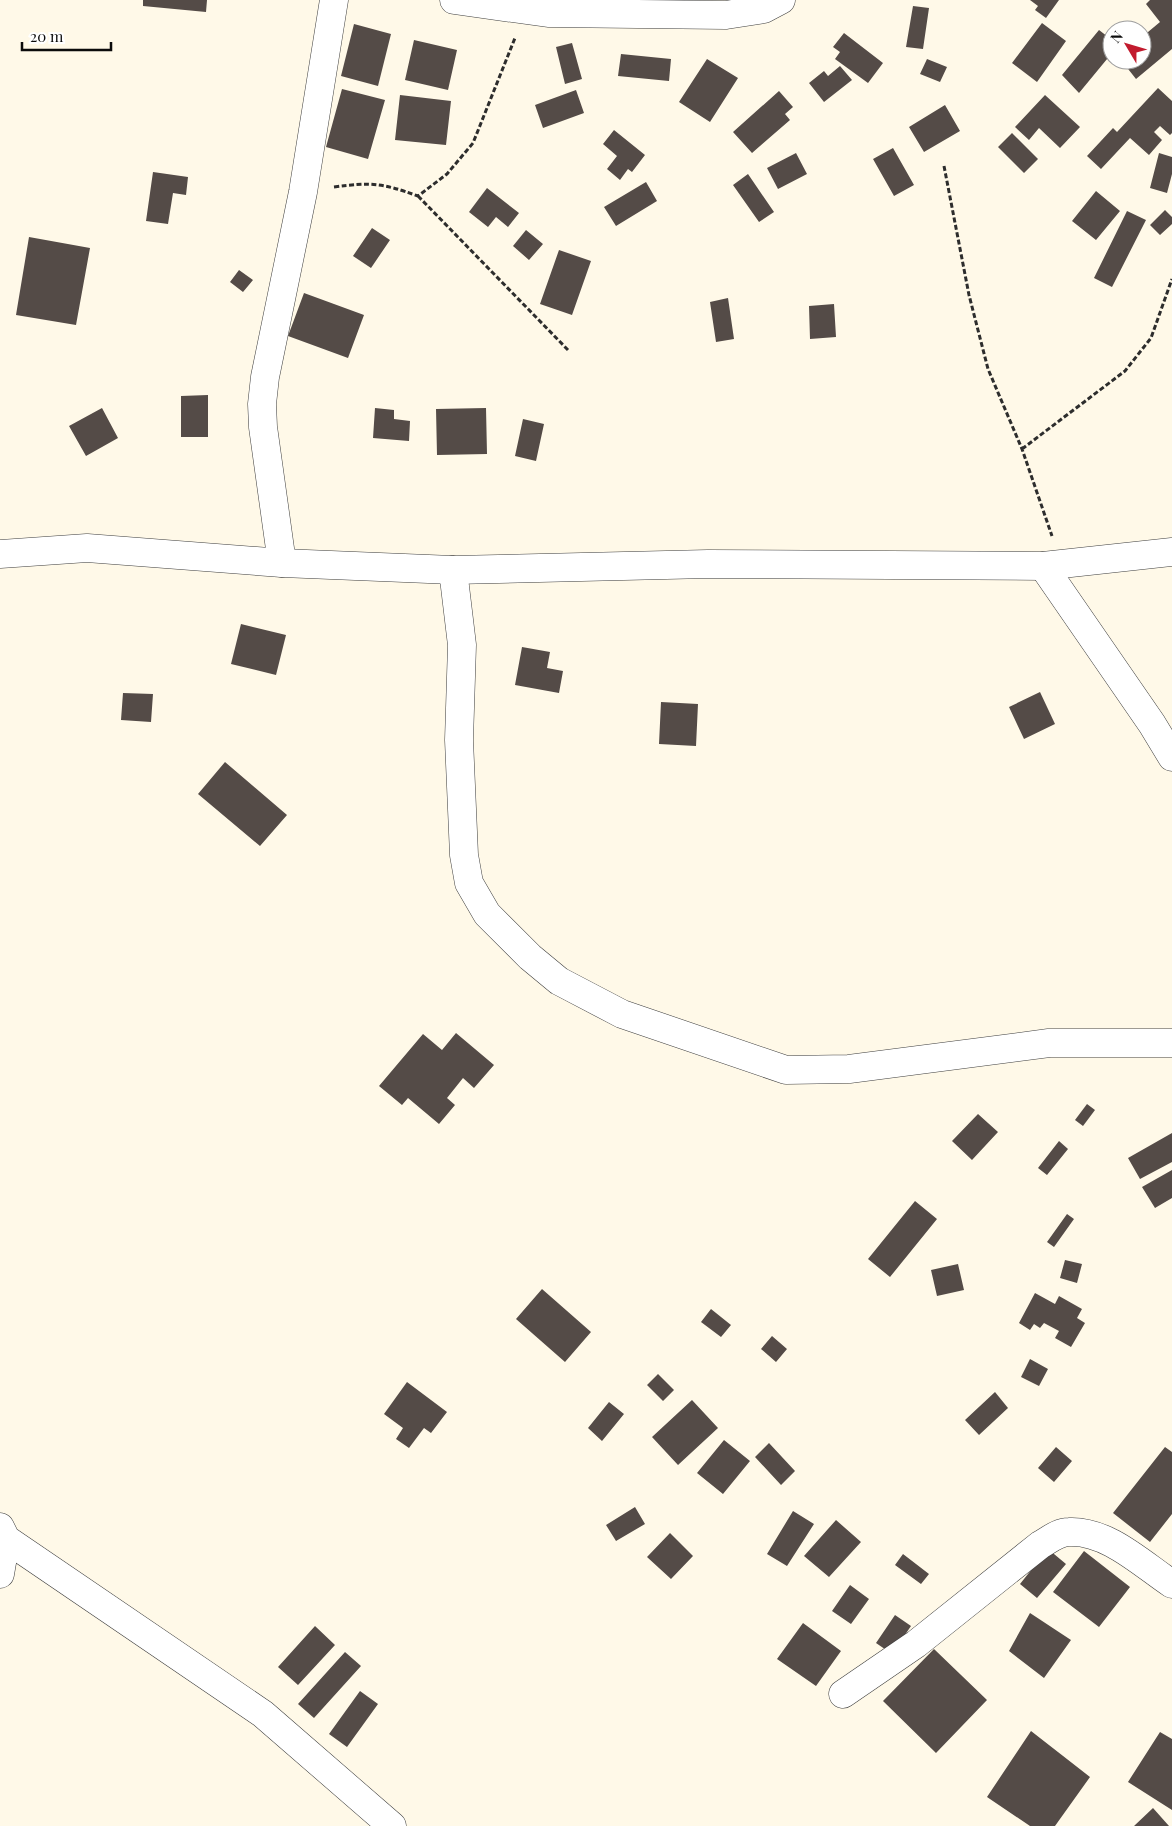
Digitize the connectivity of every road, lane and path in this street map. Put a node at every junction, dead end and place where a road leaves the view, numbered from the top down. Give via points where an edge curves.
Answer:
1 (334, 0) edge
2 (454, 0) edge
3 (781, 0) edge
4 (527, 10) junction
5 (944, 166) dead end
6 (303, 192) junction
7 (418, 196) junction
8 (1172, 279) edge
9 (568, 350) dead end
10 (1022, 449) junction
11 (1172, 552) edge
12 (0, 554) edge
13 (282, 563) junction
14 (1052, 565) junction
15 (453, 570) junction
16 (1172, 757) edge
17 (1172, 1043) edge
18 (3, 1533) edge
19 (0, 1574) edge
20 (1172, 1584) edge
21 (843, 1694) dead end
22 (392, 1826) edge

1 - 6 street
2 - 4 street
3 - 4 street via 764,9 726,15
4 - 7 path via 473,143 447,174
5 - 10 path via 969,295 988,369
6 - 7 path via 369,183
6 - 13 street via 262,404
7 - 9 path
8 - 10 path via 1151,338 1125,371
10 - 14 path
11 - 14 street
12 - 13 street via 87,548
13 - 15 street
14 - 15 street via 708,564
14 - 16 street
15 - 17 street via 462,646 459,740 464,855 469,883 486,914 559,981 622,1014 786,1070 849,1069 1049,1043
18 - 19 street
18 - 22 street via 263,1714
20 - 21 street via 1099,1537 1068,1532 1054,1536 916,1644

